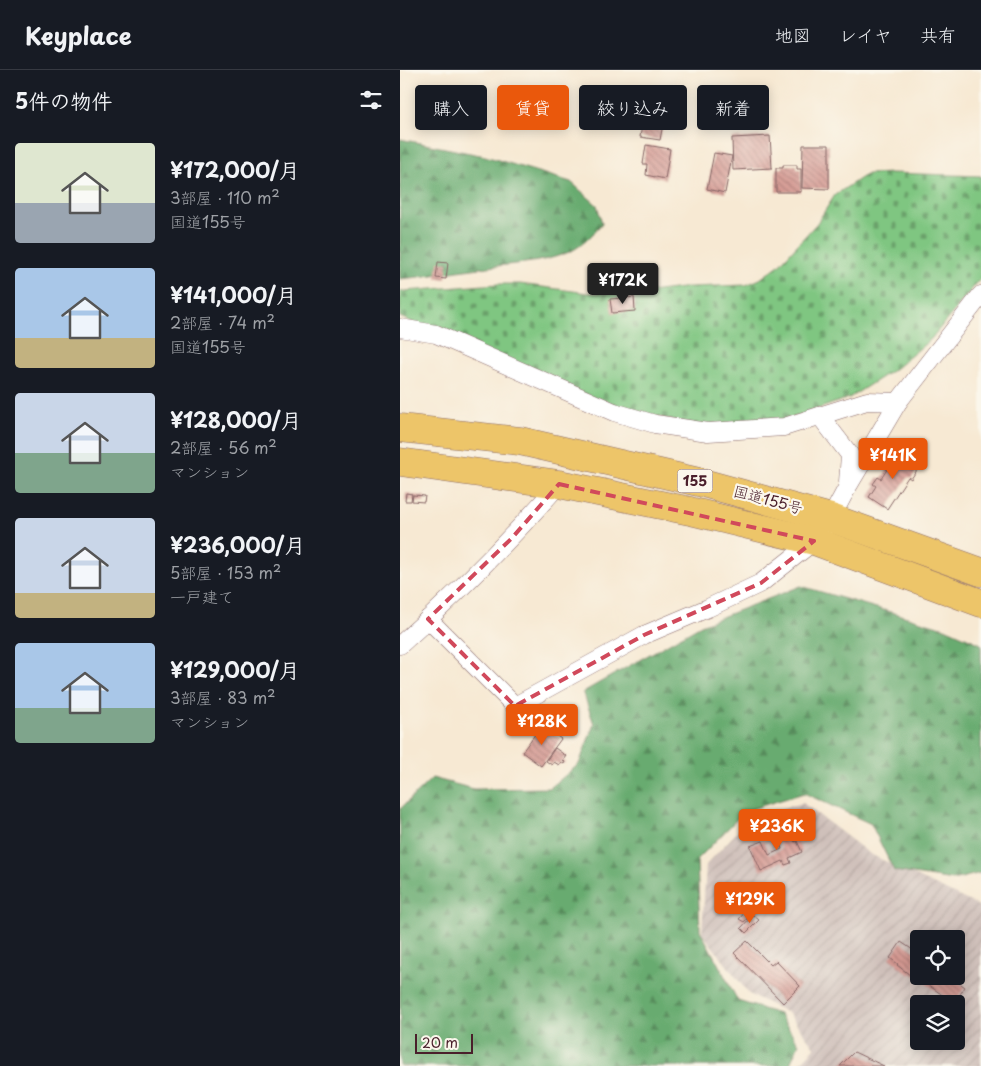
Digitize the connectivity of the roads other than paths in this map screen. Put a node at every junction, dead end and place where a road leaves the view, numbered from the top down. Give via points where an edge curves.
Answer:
1 (981, 295) edge
2 (400, 328) edge
3 (898, 402) junction
4 (820, 416) junction
5 (400, 428) edge
6 (400, 462) edge
7 (559, 484) junction
8 (847, 488) junction
9 (831, 518) junction
10 (814, 541) junction
11 (981, 572) edge
12 (981, 604) edge
13 (428, 620) junction
14 (400, 645) edge

1 - 3 street
2 - 4 street via 436,334 614,412 655,424 708,432 784,427
3 - 4 street via 867,402
3 - 8 street
4 - 8 street via 850,456
5 - 9 highway, 国道155号 / 155 via 520,442 703,483
6 - 7 highway, 国道155号 / 155
7 - 10 highway, 国道155号 / 155
7 - 13 street via 512,538
8 - 9 street
9 - 10 street
9 - 11 highway, 国道155号 / 155
10 - 12 highway, 国道155号 / 155
10 - 13 street via 761,583 644,635 515,706
13 - 14 street

